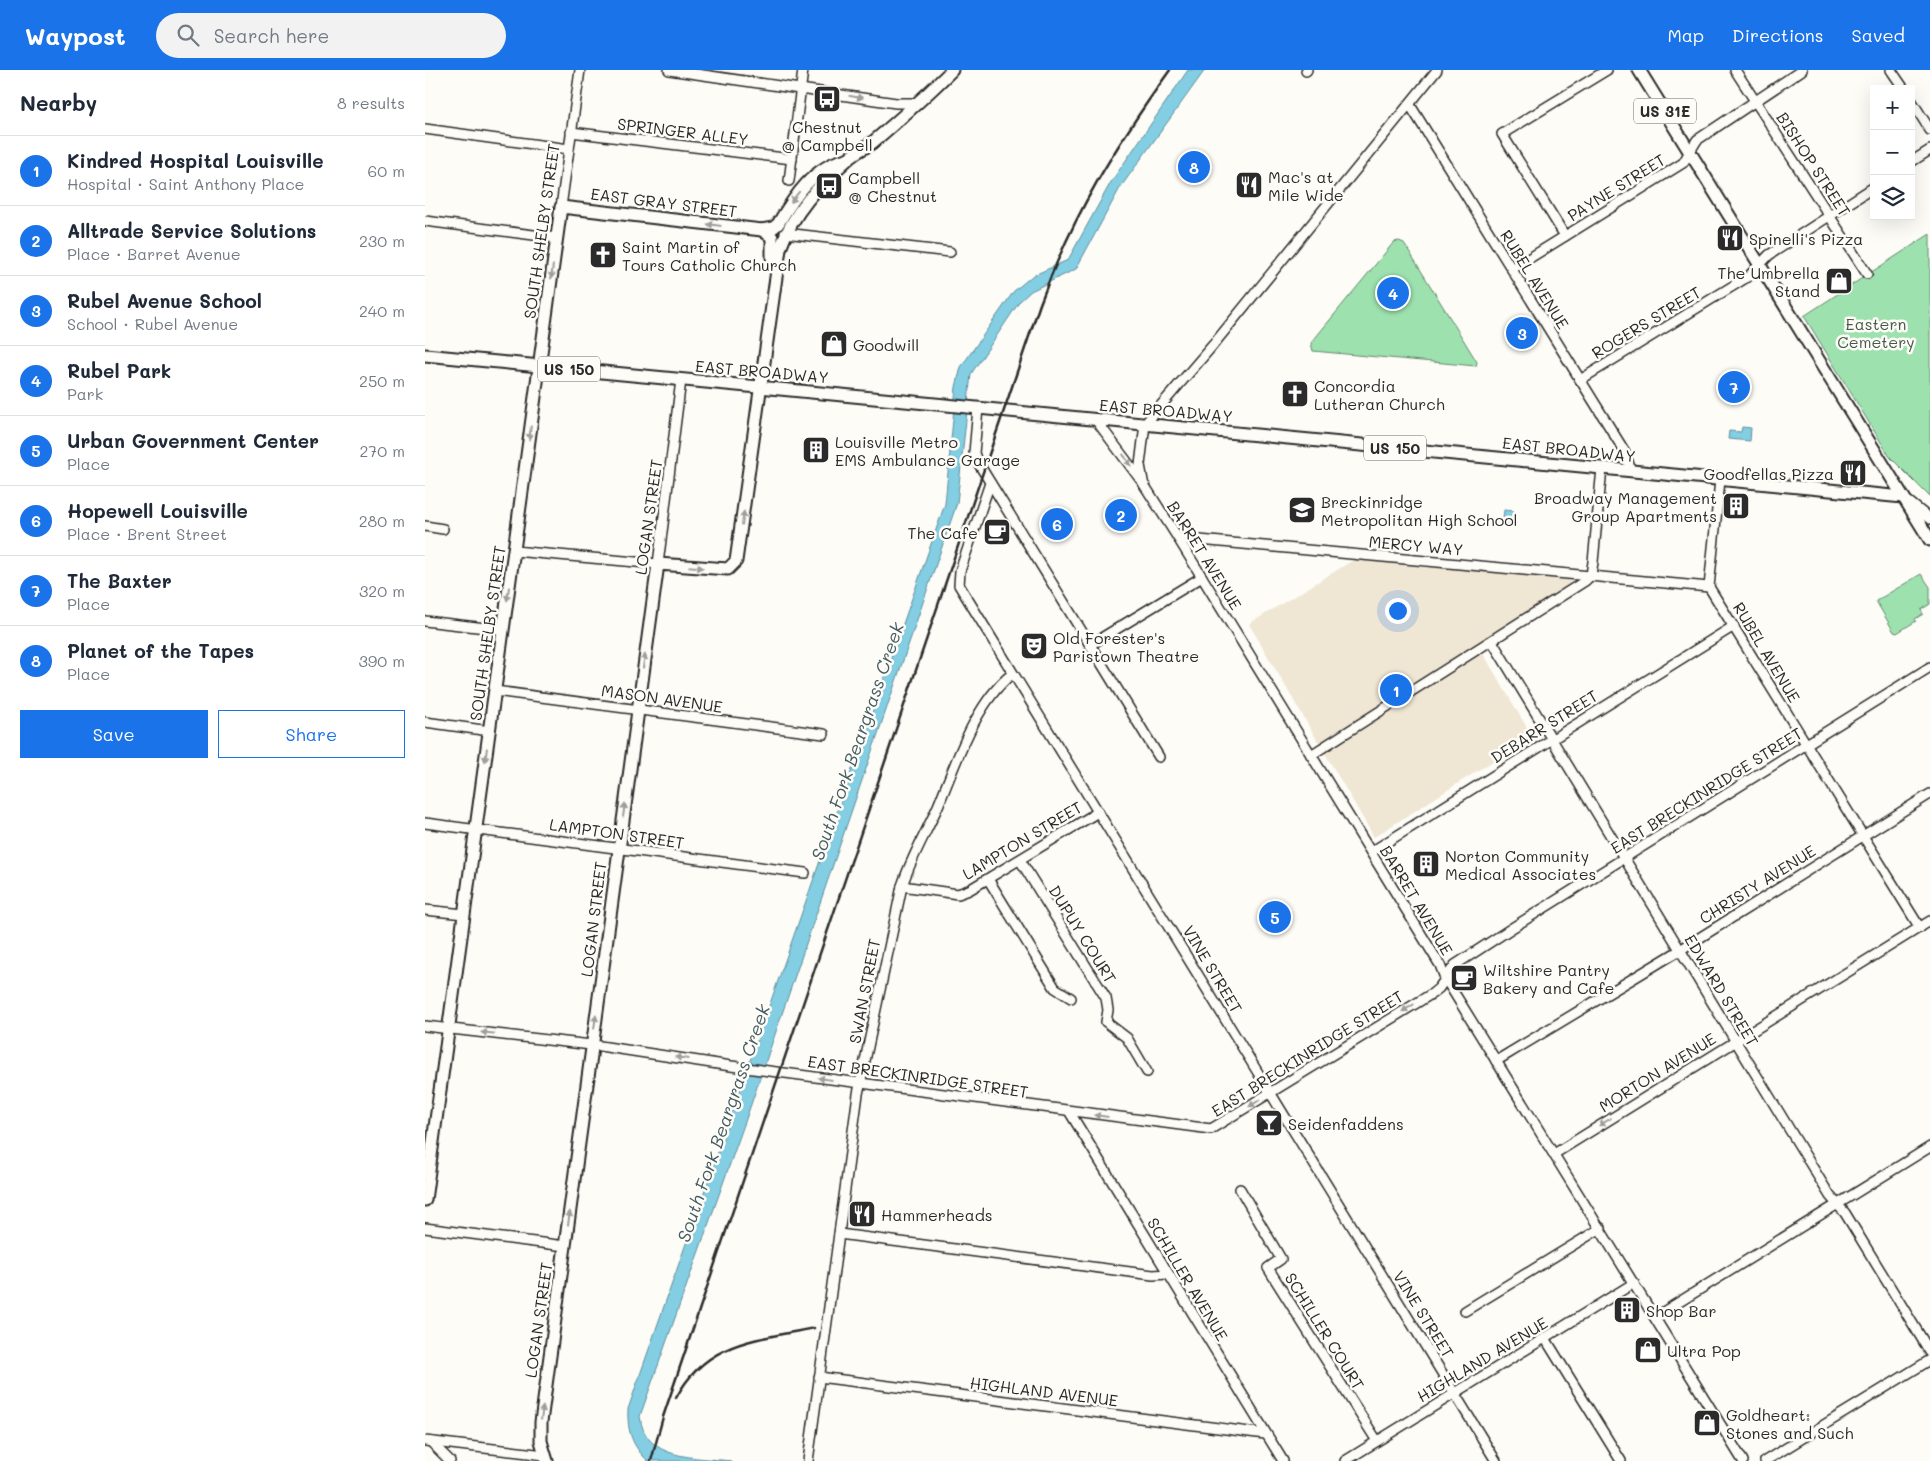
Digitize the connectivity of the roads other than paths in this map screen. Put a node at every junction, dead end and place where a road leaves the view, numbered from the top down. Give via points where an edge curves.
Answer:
1 (579, 70) edge
2 (669, 70) edge
3 (803, 70) edge
4 (952, 70) edge
5 (1437, 70) edge
6 (1607, 70) edge
7 (1639, 70) edge
8 (1735, 70) edge
9 (1802, 70) edge
10 (1891, 70) edge
11 (1901, 85) edge
12 (801, 88) junction
13 (1755, 101) junction
14 (918, 102) junction
15 (1410, 105) junction
16 (1915, 106) edge
17 (425, 129) edge
18 (1930, 130) edge
19 (571, 132) junction
20 (569, 149) junction
21 (1930, 150) edge
22 (1690, 152) junction
23 (792, 159) junction
24 (847, 159) junction
25 (1915, 159) edge
26 (789, 182) dead end
27 (1870, 189) edge
28 (561, 206) junction
29 (1829, 216) junction
30 (425, 221) edge
31 (762, 230) junction
32 (785, 233) junction
33 (1565, 236) junction
34 (557, 238) junction
35 (949, 252) dead end
36 (1760, 265) junction
37 (1511, 269) junction
38 (1867, 274) dead end
39 (767, 338) junction
40 (425, 355) edge
41 (539, 366) junction
42 (681, 380) junction
43 (1580, 380) junction
44 (761, 387) junction
45 (973, 408) junction
46 (1096, 420) junction
47 (1145, 424) junction
48 (1602, 468) junction
49 (1631, 471) junction
50 (1720, 480) junction
51 (990, 483) junction
52 (1143, 483) junction
53 (1903, 497) junction
54 (1930, 519) edge
55 (425, 526) edge
56 (443, 528) dead end
57 (1178, 538) junction
58 (1930, 540) edge
59 (514, 551) junction
60 (657, 564) junction
61 (1591, 575) junction
62 (1202, 578) junction
63 (1709, 587) junction
64 (425, 621) edge
65 (1733, 626) junction
66 (503, 630) junction
67 (1492, 642) junction
68 (1090, 645) junction
69 (1930, 667) edge
70 (1012, 674) junction
71 (495, 691) junction
72 (638, 709) junction
73 (425, 722) edge
74 (490, 730) junction
75 (824, 734) dead end
76 (1550, 740) junction
77 (1806, 745) junction
78 (1311, 755) junction
79 (1159, 758) dead end
80 (1930, 794) edge
81 (1098, 812) junction
82 (425, 823) edge
83 (475, 829) junction
84 (1863, 836) junction
85 (619, 849) junction
86 (1371, 852) junction
87 (1623, 859) junction
88 (1019, 860) junction
89 (805, 873) dead end
90 (988, 879) junction
91 (902, 886) junction
92 (425, 910) edge
93 (464, 914) junction
94 (1930, 921) edge
95 (1919, 928) junction
96 (1680, 950) junction
97 (1445, 978) junction
98 (1071, 998) dead end
99 (425, 1026) edge
100 (448, 1029) junction
101 (1736, 1042) junction
102 (592, 1046) junction
103 (1497, 1061) junction
104 (1147, 1072) dead end
105 (861, 1084) junction
106 (1271, 1094) junction
107 (1069, 1111) junction
108 (1930, 1147) edge
109 (1554, 1154) junction
110 (1240, 1189) dead end
111 (425, 1200) edge
112 (1837, 1204) junction
113 (425, 1228) edge
114 (1601, 1228) junction
115 (839, 1234) junction
116 (565, 1246) junction
117 (1168, 1274) junction
118 (1634, 1283) junction
119 (1465, 1311) dead end
120 (1655, 1317) junction
121 (1545, 1338) junction
122 (1930, 1352) edge
123 (1930, 1360) edge
124 (819, 1377) junction
125 (1455, 1394) junction
126 (1265, 1434) junction
127 (1377, 1441) junction
128 (428, 1442) edge
129 (546, 1458) edge
130 (450, 1461) edge
131 (808, 1461) edge
132 (1283, 1461) edge
133 (1345, 1461) edge
134 (1496, 1461) edge
135 (1621, 1461) edge
136 (1743, 1461) edge
137 (1765, 1461) edge

1 - 19 street, SOUTH SHELBY STREET
2 - 12 street
3 - 12 street
4 - 14 main road
5 - 15 street
6 - 33 street via 1502,134
7 - 22 main road, US 31E
8 - 13 street, BISHOP STREET
9 - 13 street, PAYNE STREET
10 - 11 street
12 -> 14 street via 896,103
12 - 23 street
13 - 22 street, PAYNE STREET via 1697,140
13 - 29 street, BISHOP STREET
14 - 24 main road via 871,143
15 - 37 street, RUBEL AVENUE
15 - 47 street
16 - 18 street
17 - 20 street
19 - 20 street, SOUTH SHELBY STREET
19 - 23 street, SPRINGER ALLEY
20 - 28 street, SOUTH SHELBY STREET
21 - 25 street
22 - 33 street, PAYNE STREET via 1683,163
22 - 36 main road, US 31E
23 - 26 street
24 -> 31 main road via 822,170 800,190 778,224
24 - 32 main road via 807,198
27 - 29 street, ROGERS STREET
31 -> 28 main road, EAST GRAY STREET
28 - 34 main road, SOUTH SHELBY STREET
29 - 36 street, ROGERS STREET via 1769,255
29 - 38 street, BISHOP STREET
30 - 34 street
31 - 39 main road via 773,240 762,329
32 - 35 street
32 - 39 main road via 779,249
33 - 37 street, PAYNE STREET
34 -> 41 main road, SOUTH SHELBY STREET
36 - 43 street, ROGERS STREET via 1749,276
36 - 53 main road, US 31E
37 - 43 street, RUBEL AVENUE
39 - 44 main road
40 - 41 main road, EAST BROADWAY / US 150
41 - 42 main road, EAST BROADWAY / US 150
41 -> 59 main road, SOUTH SHELBY STREET
42 - 44 main road, EAST BROADWAY / US 150
42 - 60 street, LOGAN STREET
43 - 49 street, RUBEL AVENUE via 1625,452
44 - 45 main road, EAST BROADWAY / US 150
60 -> 44 main road via 718,569 728,569 733,565 738,553
45 - 46 main road, EAST BROADWAY / US 150
45 - 51 street via 974,453
46 - 47 main road, EAST BROADWAY / US 150
46 -> 52 street, BARRET AVENUE
47 - 48 main road, EAST BROADWAY / US 150
47 - 52 street, BARRET AVENUE via 1140,465
48 - 49 main road, EAST BROADWAY / US 150
48 - 61 street
49 - 50 main road, EAST BROADWAY / US 150
50 - 53 main road, EAST BROADWAY / US 150
50 - 63 street
51 - 68 street
51 - 70 street, VINE STREET via 958,581
52 - 57 street, BARRET AVENUE
53 - 54 street
53 - 58 main road, US 31E
55 - 56 street
57 - 61 street, MERCY WAY
57 - 62 street, BARRET AVENUE
59 - 60 street
59 -> 66 main road, SOUTH SHELBY STREET
72 -> 60 main road, LOGAN STREET
61 - 63 street, MERCY WAY
61 - 67 street via 1574,590
62 - 68 street
62 - 78 street, BARRET AVENUE
63 - 65 street, RUBEL AVENUE
64 - 66 street
65 - 76 street, DEBARR STREET
65 - 77 street, RUBEL AVENUE
66 - 71 main road, SOUTH SHELBY STREET
67 - 76 street, EDWARD STREET
67 - 78 street
68 - 79 street
69 - 77 street, EAST BRECKINRIDGE STREET
70 - 81 street, VINE STREET
70 - 91 street, SWAN STREET via 1000,684 961,750
71 - 72 street, MASON AVENUE
71 - 74 main road, SOUTH SHELBY STREET
72 - 75 street, MASON AVENUE
85 -> 72 main road, LOGAN STREET
73 - 74 street
74 -> 83 main road, SOUTH SHELBY STREET
76 - 86 street, DEBARR STREET
76 - 87 street, EDWARD STREET
77 - 84 street, RUBEL AVENUE
77 - 87 street, EAST BRECKINRIDGE STREET
78 - 86 street, BARRET AVENUE
80 - 84 street, CHRISTY AVENUE
81 - 88 street, LAMPTON STREET
81 - 106 street, VINE STREET
82 - 83 street, LAMPTON STREET
83 - 85 street, LAMPTON STREET
83 - 93 main road, SOUTH SHELBY STREET
84 - 95 street, RUBEL AVENUE
84 - 96 street, CHRISTY AVENUE
85 - 89 street, LAMPTON STREET
102 -> 85 main road, LOGAN STREET
86 - 97 street, BARRET AVENUE
87 - 96 street, EDWARD STREET
87 - 97 street, EAST BRECKINRIDGE STREET via 1455,965
88 - 90 street, LAMPTON STREET
88 - 104 street, DUPUY COURT via 1106,998 1106,1022 1127,1038
90 - 91 street, LAMPTON STREET via 958,894
90 - 98 street via 1055,988
91 - 105 street, SWAN STREET
92 - 93 street
93 - 100 main road, SOUTH SHELBY STREET
94 - 95 street, MORTON AVENUE
95 - 101 street, MORTON AVENUE
96 - 101 street, EDWARD STREET
96 - 103 street, CHRISTY AVENUE
97 - 103 street, BARRET AVENUE
97 -> 106 street, EAST BRECKINRIDGE STREET via 1433,993
99 - 100 street, EAST BRECKINRIDGE STREET
102 -> 100 street, EAST BRECKINRIDGE STREET
100 - 111 main road, SOUTH SHELBY STREET
101 -> 109 street, MORTON AVENUE
101 - 112 street, EDWARD STREET
105 -> 102 street, EAST BRECKINRIDGE STREET
116 -> 102 main road, LOGAN STREET
103 - 109 street, BARRET AVENUE
105 - 107 street, EAST BRECKINRIDGE STREET
105 - 115 street, SWAN STREET
106 -> 107 street, EAST BRECKINRIDGE STREET via 1211,1129
106 - 125 street, VINE STREET
107 - 117 street, SCHILLER AVENUE
108 - 112 street
109 - 114 street, BARRET AVENUE
110 - 127 street, SCHILLER COURT via 1281,1259 1268,1268
112 - 120 street
112 - 122 street, EDWARD STREET
113 - 116 street
114 - 118 street, BARRET AVENUE
114 - 119 street
115 - 117 street via 1153,1275
115 - 124 street, SWAN STREET
129 -> 116 main road, LOGAN STREET via 541,1441 541,1422
117 - 126 street, SCHILLER AVENUE
118 - 120 street, BARRET AVENUE
118 - 121 street, HIGHLAND AVENUE
120 - 136 street, BARRET AVENUE
121 - 125 street, HIGHLAND AVENUE
121 - 135 street
123 - 137 street
124 - 126 street, HIGHLAND AVENUE
124 - 131 street, SWAN STREET
125 - 127 street, HIGHLAND AVENUE
125 - 134 street, VINE STREET
126 - 132 street, SCHILLER AVENUE
127 - 133 street, HIGHLAND AVENUE
128 - 129 street
128 - 130 street

